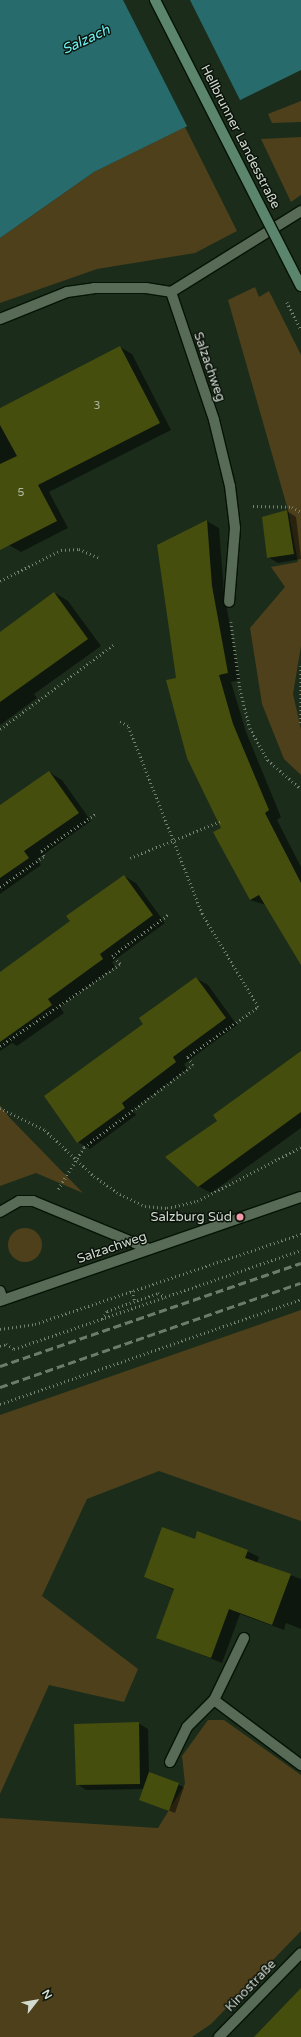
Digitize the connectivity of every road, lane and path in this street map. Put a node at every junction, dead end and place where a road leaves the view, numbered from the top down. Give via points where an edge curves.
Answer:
1 (155, 0) edge
2 (301, 211) edge
3 (301, 286) edge
4 (171, 292) junction
5 (0, 319) edge
6 (232, 506) junction
7 (301, 512) edge
8 (99, 558) dead end
9 (0, 580) edge
10 (229, 602) joint
11 (113, 645) dead end
12 (301, 666) edge
13 (118, 721) dead end
14 (301, 723) edge
15 (0, 729) edge
16 (301, 789) edge
17 (97, 813) dead end
18 (221, 821) dead end
19 (171, 840) junction
20 (130, 858) dead end
21 (0, 887) edge
22 (169, 914) dead end
23 (0, 1046) edge
24 (0, 1108) edge
25 (301, 1147) edge
26 (74, 1159) junction
27 (301, 1197) edge
28 (54, 1209) junction
29 (0, 1212) edge
30 (301, 1234) edge
31 (149, 1249) junction
32 (301, 1250) edge
33 (132, 1291) junction
34 (1, 1297) edge
35 (166, 1297) junction
36 (301, 1299) edge
37 (135, 1301) junction
38 (102, 1319) junction
39 (0, 1329) edge
40 (0, 1346) edge
41 (0, 1404) edge
42 (244, 1638) dead end
43 (214, 1700) junction
44 (170, 1762) dead end
45 (301, 1765) edge
46 (301, 1953) edge
47 (219, 2037) edge

1 - 3 main road, Hellbrunner Landesstraße, bridge
2 - 4 street
4 - 5 street via 146,288 94,288 67,292
4 - 6 street, Salzachweg via 215,426
6 - 7 path via 292,507
6 - 10 street, Salzachweg via 235,528
8 - 9 path via 79,549 61,550
10 - 16 path via 240,689 250,728 268,760
11 - 15 path
12 - 14 path
13 - 19 path via 128,726
17 - 21 path via 41,851 44,856
18 - 19 path
19 - 20 path
19 - 26 path via 202,914 258,1007 187,1057 193,1065 84,1147
22 - 23 path via 112,956 120,964
24 - 26 path via 45,1130
25 - 26 path via 197,1201 167,1208 145,1206 120,1194
26 - 28 path via 60,1183
27 - 31 street, Salzachweg
28 - 29 street via 33,1201 19,1201
28 - 31 street via 108,1235
30 - 33 path
31 - 34 street, Salzachweg
32 - 35 path
33 - 37 path
33 - 39 path via 35,1324
35 - 37 path via 158,1293
35 - 38 path
36 - 41 path
37 - 38 path via 107,1311
38 - 40 path via 14,1350 6,1344
42 - 43 street
43 - 44 street via 187,1727
43 - 45 street
46 - 47 street, Kinostraße

